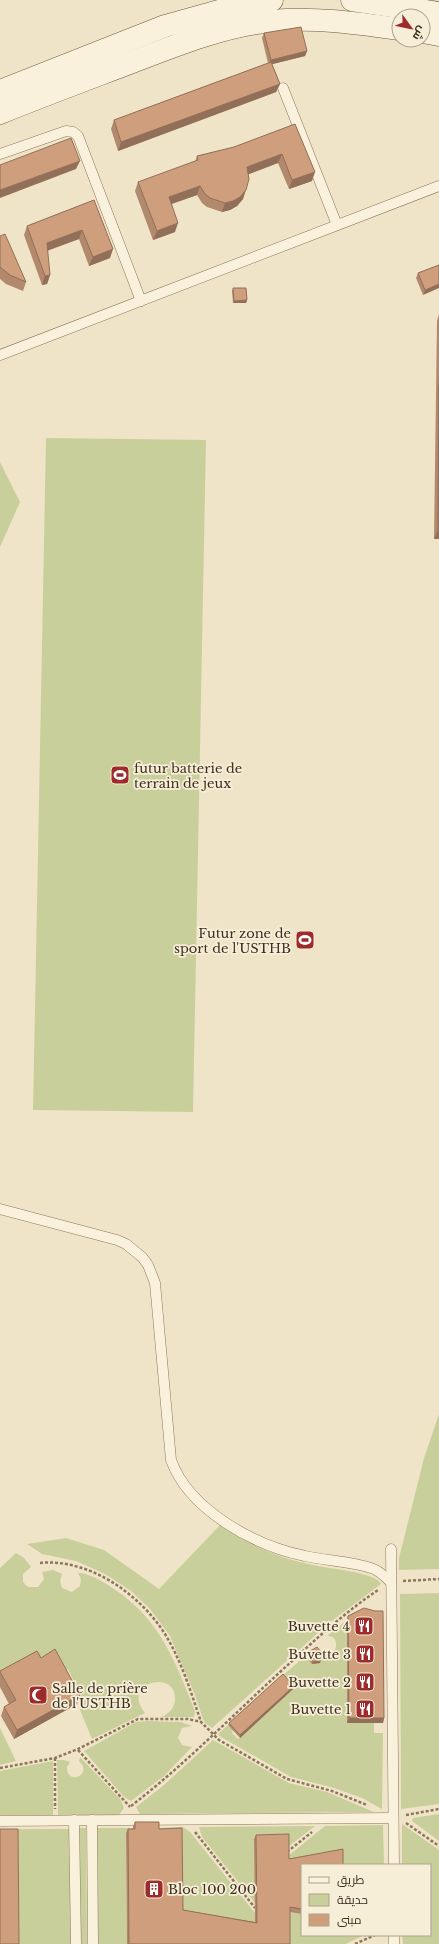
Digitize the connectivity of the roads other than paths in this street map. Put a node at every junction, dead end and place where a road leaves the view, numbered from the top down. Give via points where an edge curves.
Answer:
1 (272, 0) edge
2 (352, 0) edge
3 (439, 13) edge
4 (391, 28) edge
5 (283, 88) dead end
6 (0, 91) edge
7 (0, 113) edge
8 (0, 154) edge
9 (439, 186) edge
10 (337, 225) junction
11 (141, 301) junction
12 (0, 355) edge
13 (0, 1209) edge
14 (391, 1549) dead end
15 (391, 1582) junction
16 (397, 1818) junction
17 (74, 1820) junction
18 (92, 1820) junction
19 (0, 1821) edge
20 (394, 1864) edge
21 (76, 1944) edge
22 (93, 1944) edge

1 - 6 main road via 237,6 165,26
2 - 3 main road
4 - 7 main road via 334,20 302,19 240,26 175,46
5 - 10 lane
8 - 11 lane via 66,131 78,136
9 - 10 lane
10 - 11 lane
11 - 12 lane
13 - 15 lane via 117,1240 134,1250 148,1265 155,1283 171,1460 178,1477 200,1502 234,1528 271,1546 304,1556 371,1568
14 - 15 lane
15 - 16 lane
16 - 18 lane
16 - 20 lane
17 - 18 lane
17 - 19 lane
17 - 21 lane
18 - 22 lane

